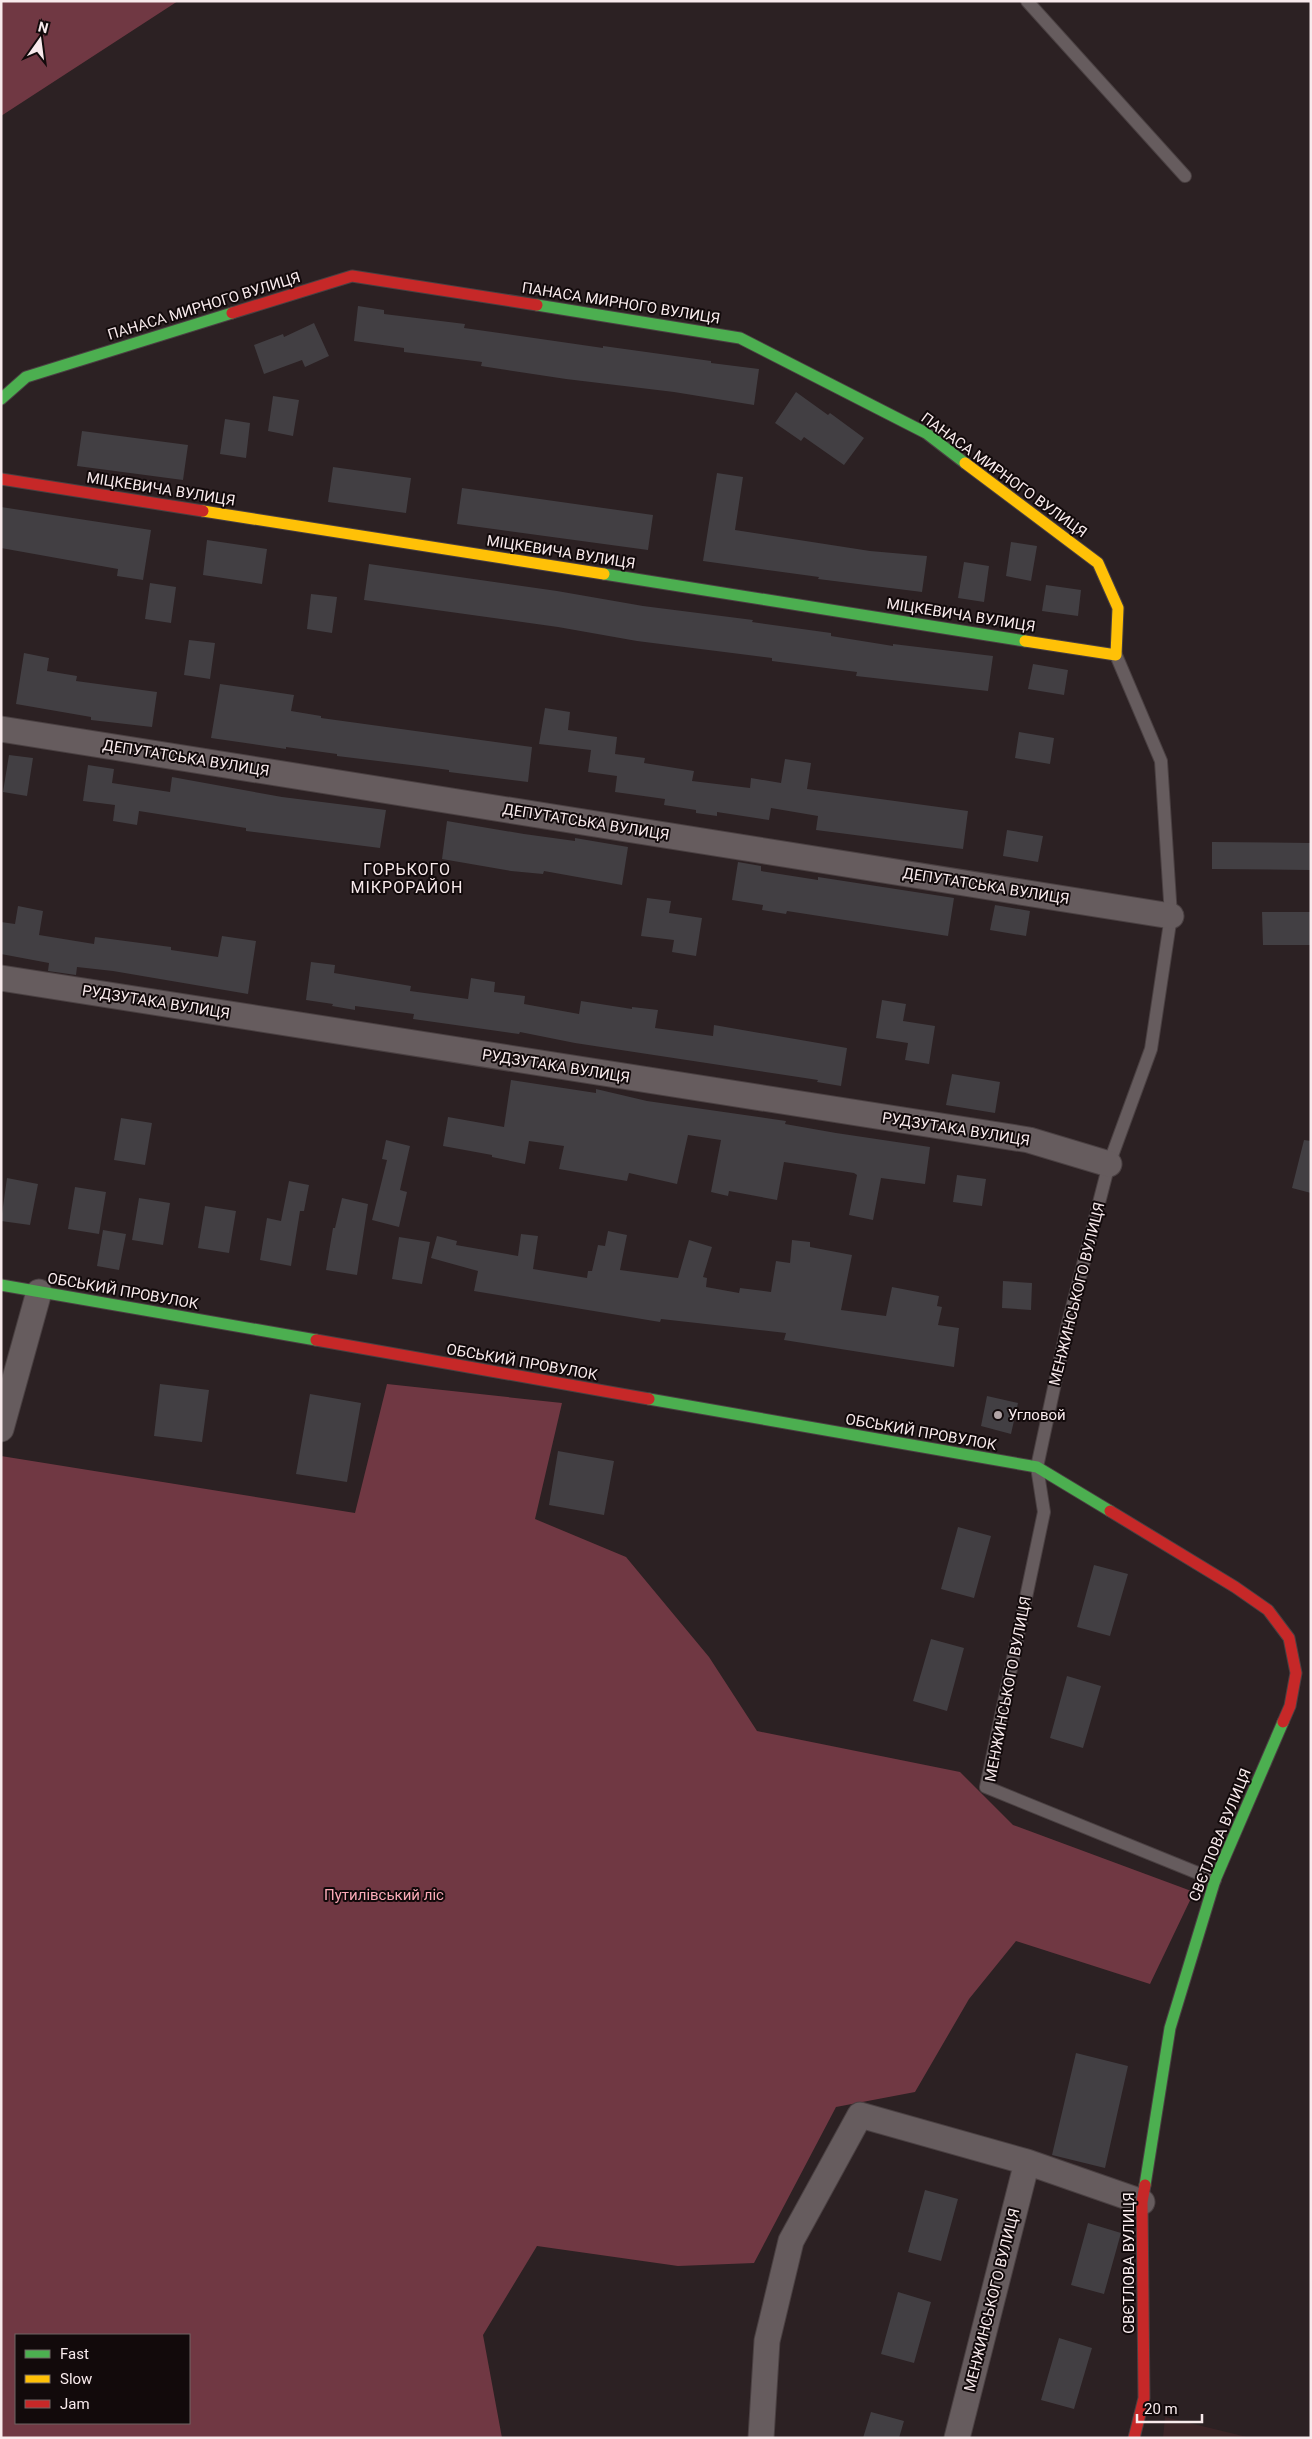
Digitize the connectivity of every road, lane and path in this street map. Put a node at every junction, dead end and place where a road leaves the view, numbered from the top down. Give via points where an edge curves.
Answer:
1 (1026, 1) edge
2 (1185, 176) dead end
3 (1, 399) edge
4 (1, 479) edge
5 (1116, 655) junction
6 (1, 729) edge
7 (1171, 916) junction
8 (1, 978) edge
9 (1109, 1164) junction
10 (1, 1285) edge
11 (39, 1292) junction
12 (1, 1429) edge
13 (1037, 1468) junction
14 (1215, 1880) junction
15 (1028, 2162) junction
16 (1142, 2202) junction
17 (761, 2438) edge
18 (957, 2438) edge
19 (1134, 2438) edge

1 - 2 lane
3 - 5 street, ПАНАСА МИРНОГО ВУЛИЦЯ via 26,377 352,276 740,338 926,433 1098,563 1118,608
4 - 5 street, МІЦКЕВИЧА ВУЛИЦЯ
5 - 7 lane, МЕНЖИНСЬКОГО ВУЛИЦЯ via 1161,761
6 - 7 street, ДЕПУТАТСЬКА ВУЛИЦЯ
7 - 9 lane, МЕНЖИНСЬКОГО ВУЛИЦЯ via 1151,1049
8 - 9 street, РУДЗУТАКА ВУЛИЦЯ via 1029,1140
9 - 13 lane, МЕНЖИНСЬКОГО ВУЛИЦЯ via 1067,1327
10 - 11 street, ОБСЬКИЙ ПРОВУЛОК
11 - 12 street
11 - 13 street, ОБСЬКИЙ ПРОВУЛОК
13 - 14 street, СВЄТЛОВА ВУЛИЦЯ via 1235,1587 1268,1610 1289,1638 1296,1673 1290,1706
13 - 14 lane, МЕНЖИНСЬКОГО ВУЛИЦЯ via 1044,1512 986,1787
14 - 16 street, СВЄТЛОВА ВУЛИЦЯ via 1170,2028
15 - 16 street
15 - 17 street via 860,2115 791,2241 767,2341
15 - 18 street, МЕНЖИНСЬКОГО ВУЛИЦЯ
16 - 19 street, СВЄТЛОВА ВУЛИЦЯ via 1144,2398

